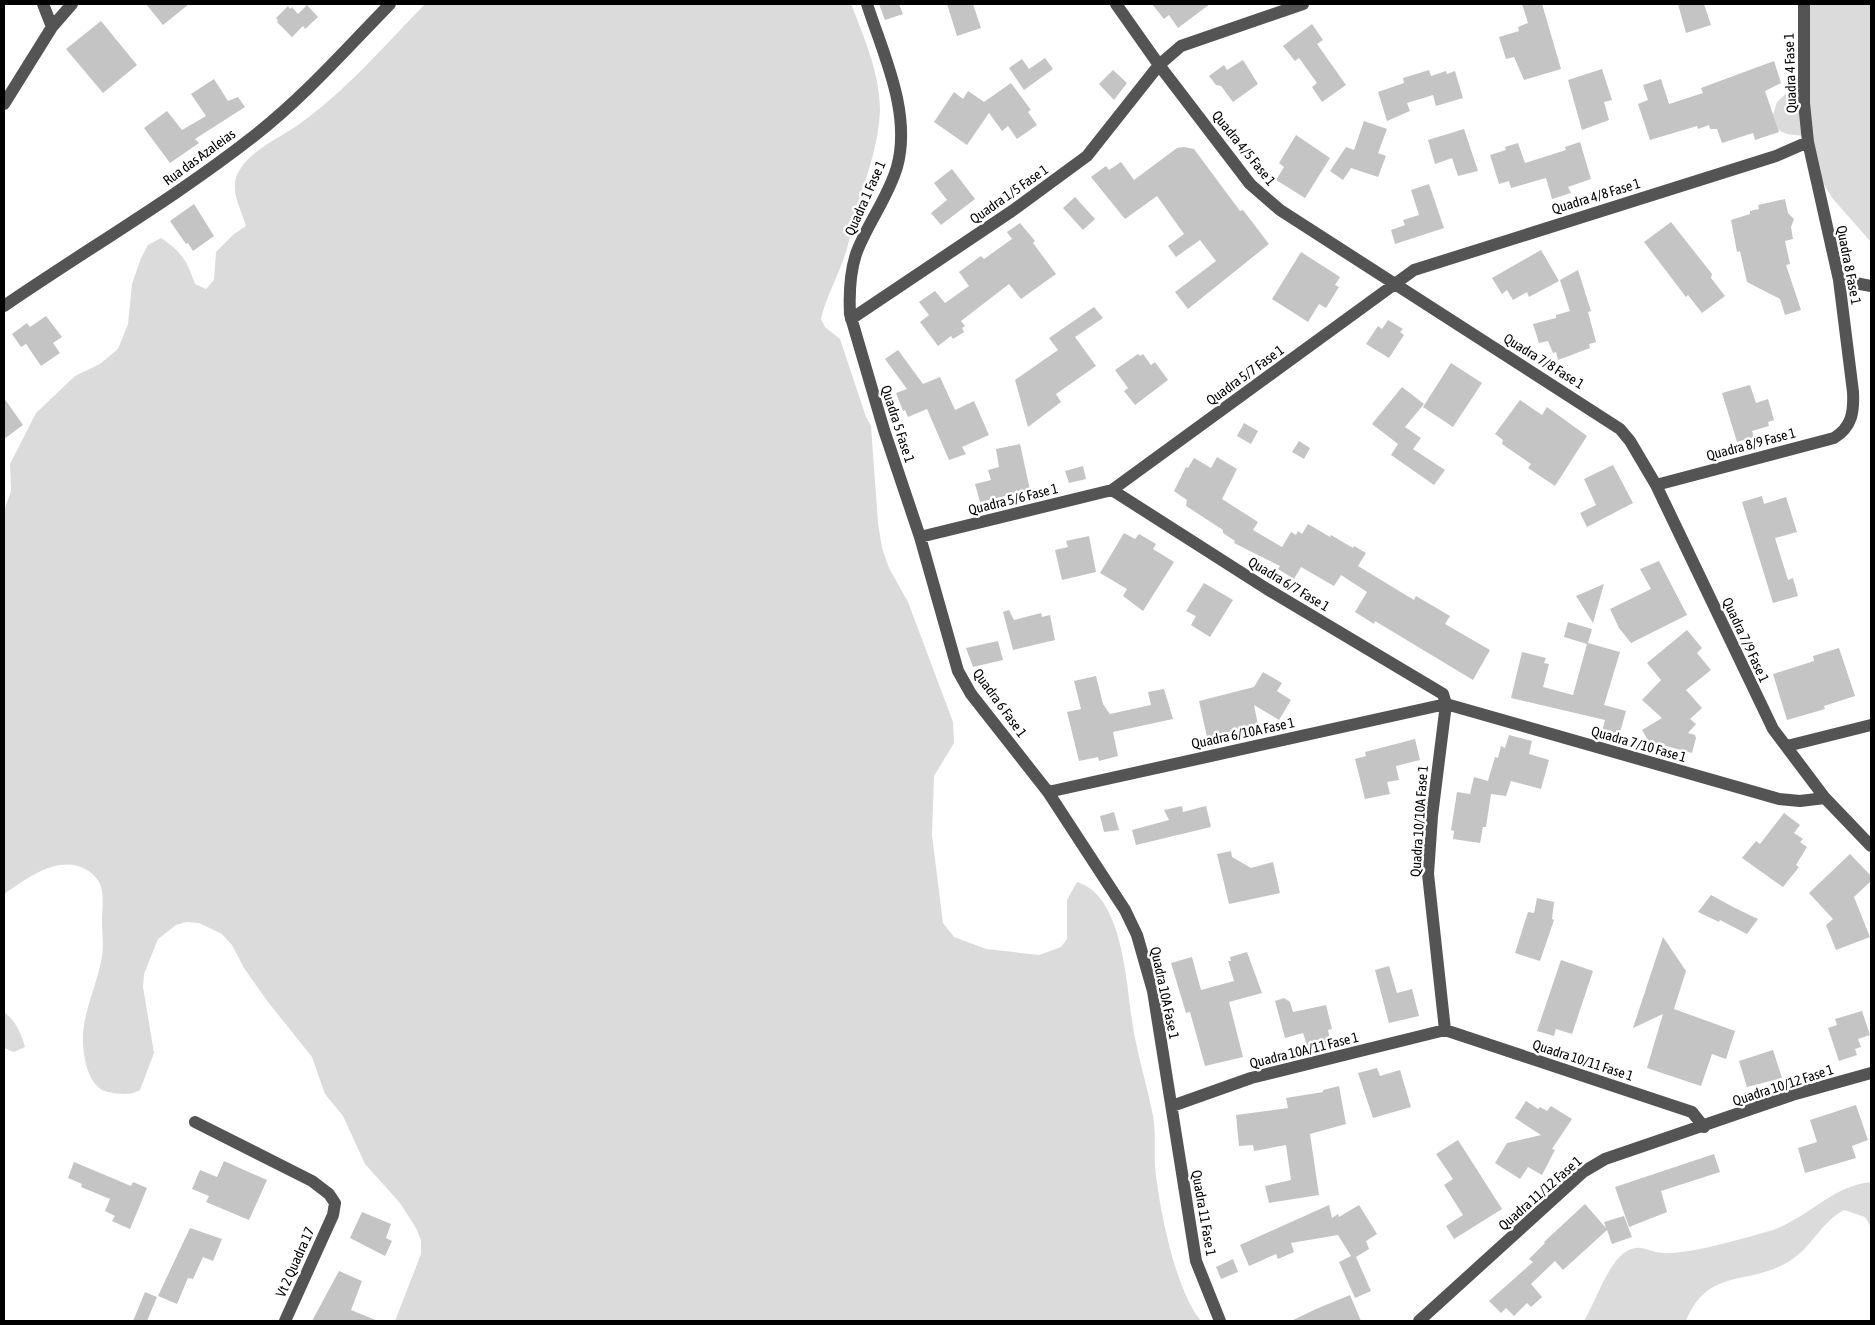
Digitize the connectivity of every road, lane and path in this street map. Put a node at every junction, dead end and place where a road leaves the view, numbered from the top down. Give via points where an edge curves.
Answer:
1 (43, 4) edge
2 (72, 4) edge
3 (390, 4) edge
4 (867, 4) edge
5 (1116, 4) edge
6 (1303, 4) edge
7 (1804, 4) edge
8 (52, 27) junction
9 (1159, 65) junction
10 (4, 104) edge
11 (1808, 142) junction
12 (1839, 280) junction
13 (1396, 285) junction
14 (1871, 286) edge
15 (4, 306) edge
16 (851, 319) junction
17 (1849, 425) joint
18 (1656, 485) junction
19 (1112, 490) junction
20 (920, 537) junction
21 (1446, 704) junction
22 (1871, 725) edge
23 (1787, 746) junction
24 (1048, 792) junction
25 (1825, 798) junction
26 (1871, 846) edge
27 (1445, 1030) junction
28 (1871, 1073) edge
29 (1172, 1106) junction
30 (195, 1122) dead end
31 (1704, 1127) junction
32 (285, 1321) edge
33 (1220, 1321) edge
34 (1419, 1321) edge

1 - 8 street
2 - 8 street
3 - 15 street, Rua das Azaleias via 319,77 255,135 184,188
4 - 16 street, Quadra 1 Fase 1 via 893,83 902,136 892,180 852,268
5 - 9 street, Quadra 4/5 Fase 1
6 - 9 street, Quadra 1/5 Fase 1 via 1181,46
7 - 11 street, Quadra 4 Fase 1 via 1804,103
8 - 10 street
9 - 13 street, Quadra 4/5 Fase 1 via 1250,184 1280,210
9 - 16 street, Quadra 1/5 Fase 1 via 1087,156 1012,211
11 - 12 street, Quadra 8 Fase 1
11 - 13 street, Quadra 4/8 Fase 1 via 1776,156 1414,270
12 - 14 street
12 - 17 street, Quadra 8 Fase 1 via 1853,392 1854,409
13 - 18 street, Quadra 7/8 Fase 1 via 1620,429
13 - 19 street, Quadra 5/7 Fase 1
16 - 20 street, Quadra 5 Fase 1
17 - 18 street, Quadra 8/9 Fase 1 via 1834,438
18 - 23 street, Quadra 7/9 Fase 1 via 1764,714
19 - 20 street, Quadra 5/6 Fase 1
19 - 21 street, Quadra 6/7 Fase 1 via 1267,589 1440,691
20 - 24 street, Quadra 6 Fase 1 via 958,672 971,694
21 - 24 street, Quadra 6/10A Fase 1
21 - 25 street, Quadra 7/10 Fase 1 via 1779,799
21 - 27 street, Quadra 10/10A Fase 1 via 1428,874
22 - 23 street
23 - 25 street, Quadra 7/9 Fase 1
24 - 29 street, Quadra 10A Fase 1 via 1125,910 1137,935 1153,991
25 - 26 street, Quadra 7/9 Fase 1
27 - 29 street, Quadra 10A/11 Fase 1 via 1251,1078
27 - 31 street, Quadra 10/11 Fase 1 via 1692,1112
28 - 31 street, Quadra 10/12 Fase 1 via 1792,1095
29 - 33 street, Quadra 11 Fase 1 via 1196,1261
30 - 32 street, Vt 2 Quadra 17 via 312,1181 335,1203 333,1215
31 - 34 street, Quadra 11/12 Fase 1 via 1605,1159 1584,1172

